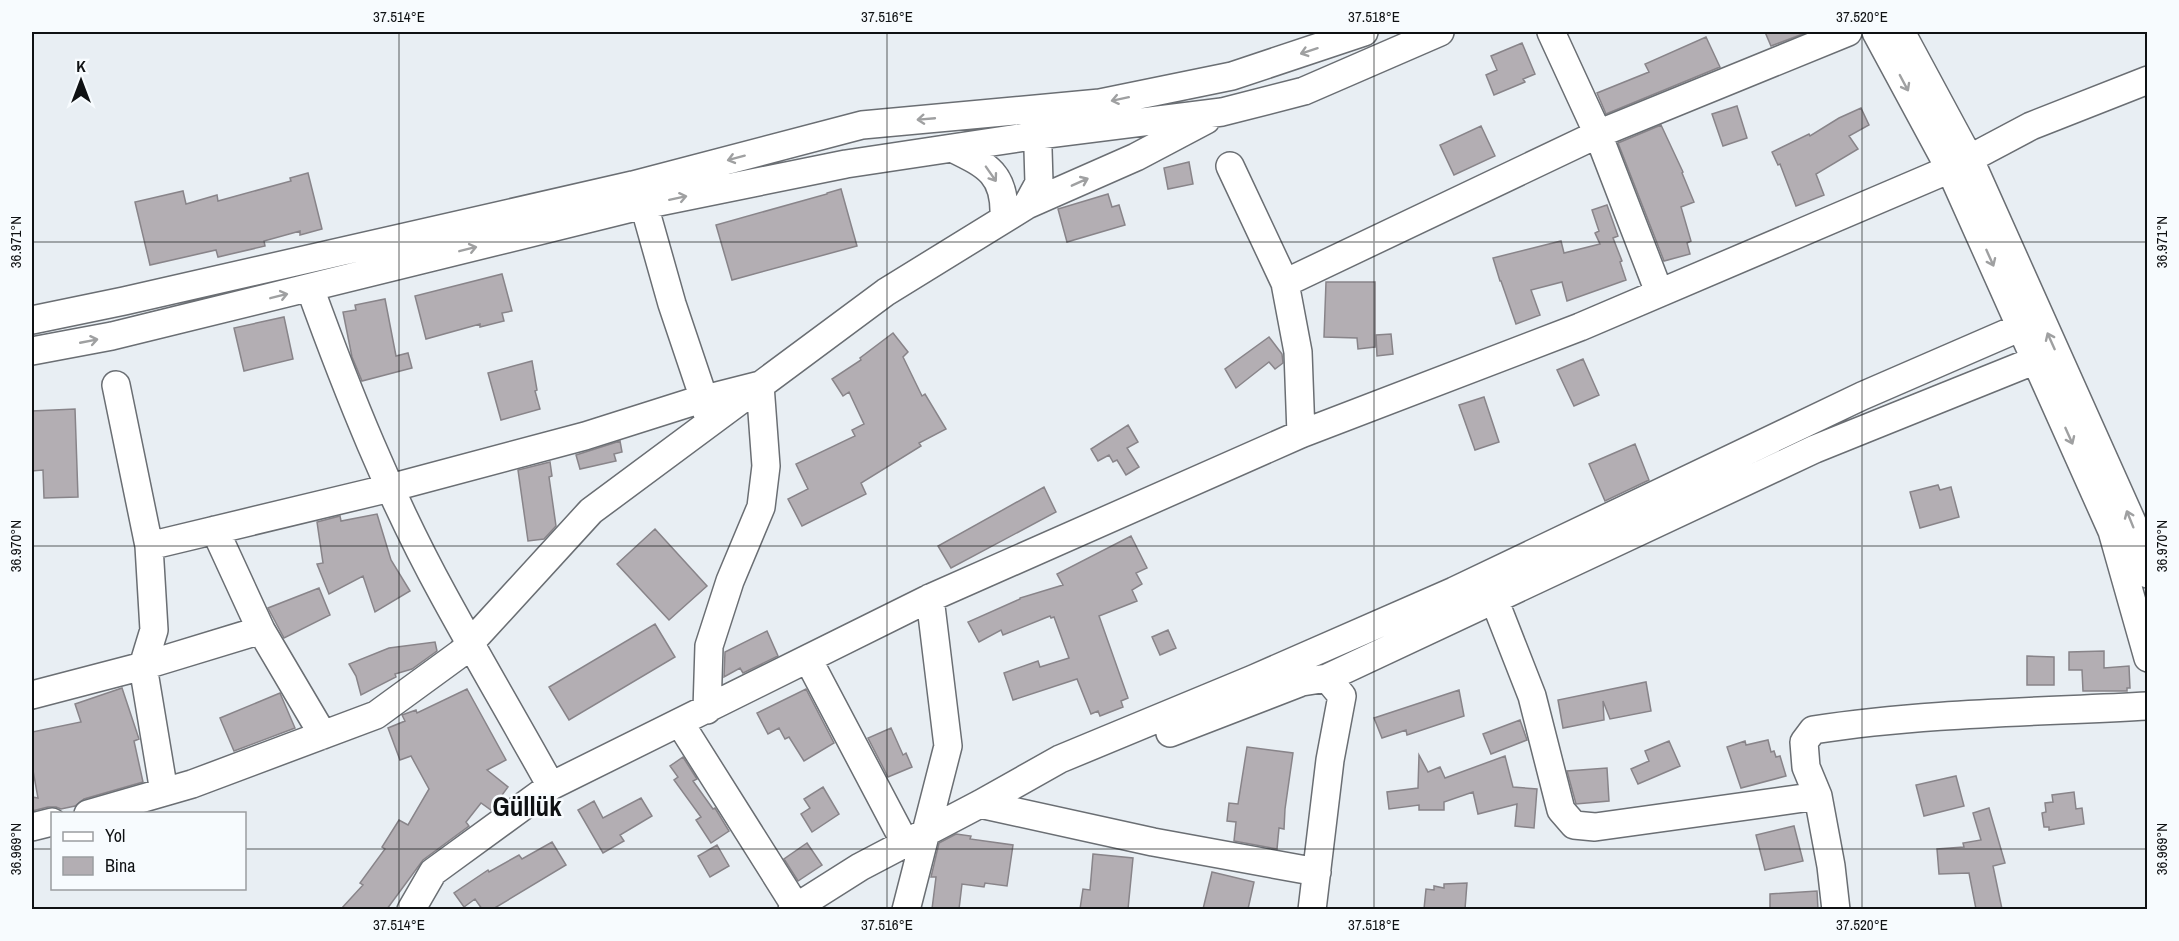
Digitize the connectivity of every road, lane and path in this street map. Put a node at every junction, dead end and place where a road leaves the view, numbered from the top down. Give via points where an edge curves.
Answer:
1 (1364, 32) edge
2 (1440, 32) edge
3 (1551, 32) edge
4 (1848, 32) edge
5 (1876, 32) edge
6 (1901, 32) edge
7 (2148, 80) edge
8 (1222, 112) junction
9 (1030, 123) junction
10 (1599, 134) junction
11 (952, 148) junction
12 (1960, 164) junction
13 (1230, 166) dead end
14 (644, 205) junction
15 (1016, 212) junction
16 (1285, 283) junction
17 (310, 288) junction
18 (1659, 292) junction
19 (32, 320) edge
20 (2021, 327) junction
21 (32, 351) edge
22 (2036, 360) junction
23 (760, 385) junction
24 (116, 386) dead end
25 (707, 411) junction
26 (1301, 434) junction
27 (390, 488) junction
28 (215, 530) junction
29 (149, 546) junction
30 (2148, 574) edge
31 (930, 597) junction
32 (1494, 599) junction
33 (261, 630) junction
34 (471, 642) junction
35 (2148, 658) edge
36 (808, 659) junction
37 (143, 666) junction
38 (1327, 678) junction
39 (32, 695) edge
40 (2148, 706) edge
41 (707, 710) junction
42 (680, 723) junction
43 (323, 735) junction
44 (551, 786) junction
45 (165, 792) junction
46 (1818, 796) junction
47 (980, 804) junction
48 (92, 812) edge
49 (51, 822) edge
50 (32, 827) edge
51 (915, 838) junction
52 (1317, 872) junction
53 (411, 909) edge
54 (796, 909) edge
55 (906, 909) edge
56 (1312, 909) edge
57 (1836, 909) edge

1 -> 9 street via 1232,76 1101,103
2 - 8 street via 1304,90
3 - 10 street
4 - 10 street
5 -> 12 street
6 - 12 street
7 - 12 street via 2031,126
8 - 9 street
15 -> 8 street
9 - 11 street
9 - 15 street via 1039,183
9 -> 19 street via 862,124 633,185
10 - 16 street
10 - 18 street
14 -> 11 street via 846,164
11 -> 15 street via 985,164
12 - 18 street
12 -> 20 street
30 -> 12 street via 2133,524
13 - 16 street
17 -> 14 street
14 - 25 street
15 - 23 street via 886,292
16 - 26 street via 1298,352
21 -> 17 street via 112,336
17 - 27 street
18 - 26 street via 1580,327
20 - 22 street
20 - 47 street via 1862,396 1454,591 1060,759
22 - 32 street via 1815,449
22 -> 35 street via 2112,531
23 - 25 street
23 - 41 street via 766,466 761,507 730,581 709,646
24 - 29 street
25 - 27 street via 585,436
25 - 34 street via 591,511
26 - 31 street
27 - 28 street
27 - 34 street
28 - 29 street
28 - 33 street
29 - 37 street via 154,630
31 - 36 street
31 - 51 street via 948,746
32 - 38 street
32 - 46 street via 1532,696 1561,810 1574,825 1595,827
33 - 37 street
33 - 43 street
34 - 43 street via 376,715
34 - 44 street
36 - 41 street
36 - 51 street
37 - 39 street
37 - 45 street
38 - 47 street via 1302,682
38 - 52 street via 1342,696
40 - 46 street via 1850,724 1813,730 1804,742 1806,767
41 - 42 street
42 - 44 street
42 - 54 street
43 - 45 street
44 - 53 street via 433,872
45 - 48 street
46 - 57 street
47 - 51 street
47 - 52 street via 1153,842
49 - 50 street
51 - 54 street via 860,867
51 - 55 street
52 - 56 street

